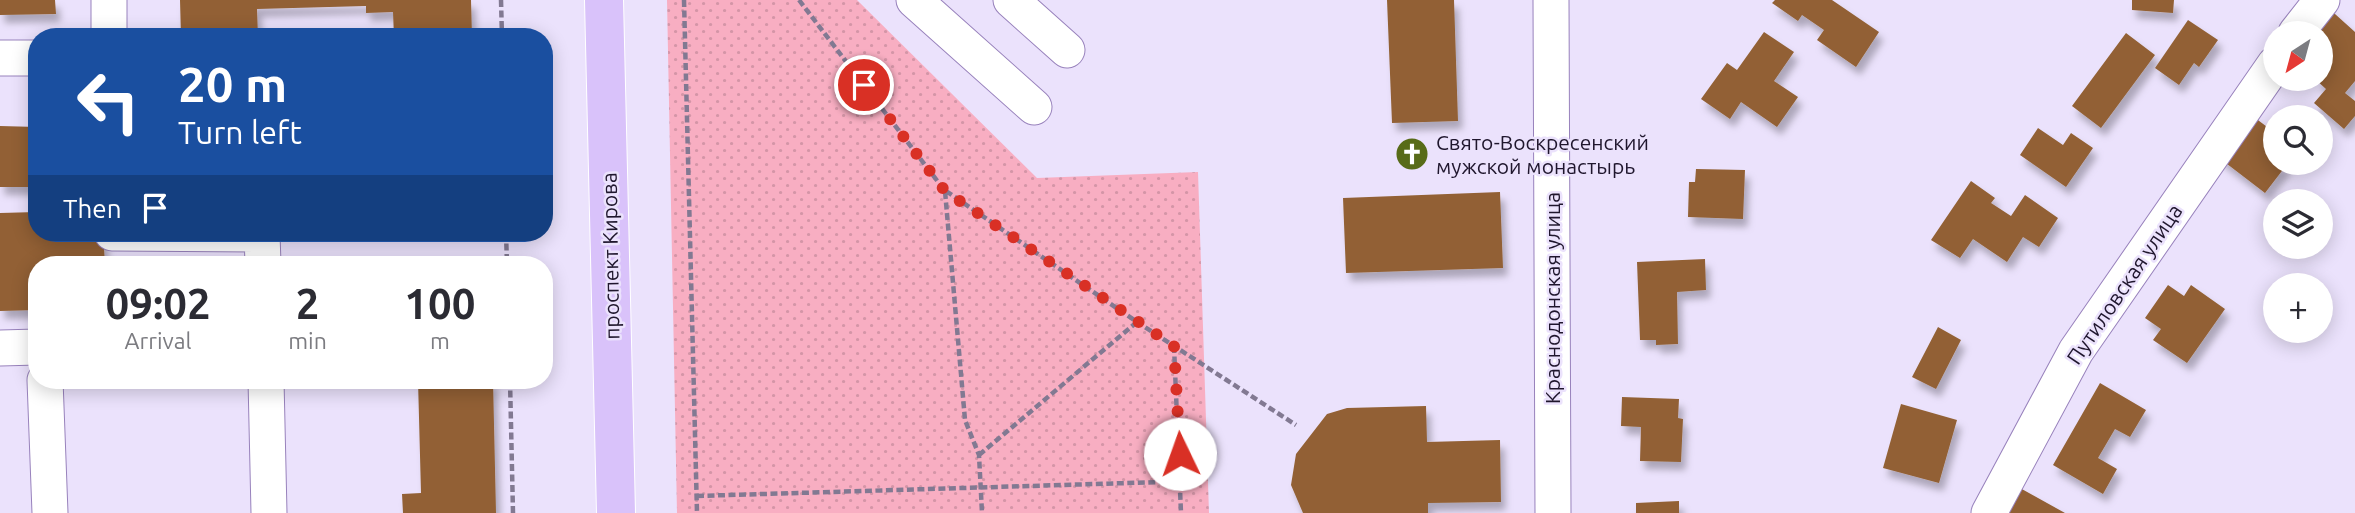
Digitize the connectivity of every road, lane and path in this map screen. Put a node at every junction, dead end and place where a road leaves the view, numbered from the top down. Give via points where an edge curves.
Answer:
1 (108, 0) edge
2 (501, 0) edge
3 (604, 0) edge
4 (684, 0) edge
5 (799, 0) edge
6 (914, 0) edge
7 (1011, 0) edge
8 (1551, 0) edge
9 (2322, 0) edge
10 (2306, 21) edge
11 (109, 28) edge
12 (502, 28) edge
13 (1067, 50) dead end
14 (0, 58) edge
15 (28, 58) edge
16 (2263, 81) edge
17 (1034, 107) dead end
18 (945, 191) junction
19 (1137, 322) junction
20 (1174, 346) junction
21 (28, 347) edge
22 (0, 348) edge
23 (45, 389) edge
24 (266, 389) edge
25 (510, 389) edge
26 (1296, 425) dead end
27 (979, 455) junction
28 (1181, 481) junction
29 (1195, 481) dead end
30 (981, 488) junction
31 (697, 496) junction
32 (50, 513) edge
33 (269, 513) edge
34 (513, 513) edge
35 (616, 513) edge
36 (697, 513) edge
37 (982, 513) edge
38 (1181, 513) edge
39 (1553, 513) edge
40 (1989, 513) edge

1 - 11 street
2 - 12 path
3 - 35 main road, проспект Кирова
4 - 31 path
5 - 18 path
6 - 17 street
7 - 13 street
8 - 39 street, Краснодонская улица
9 - 10 street
14 - 15 street
16 - 40 street, Путиловская улица via 2076,351
18 - 19 path
18 - 27 path via 965,420
19 - 20 path
19 - 27 path
20 - 26 path
20 - 28 path
21 - 22 street
23 - 32 street
24 - 33 street
25 - 34 path
27 - 30 path
28 - 29 path
28 - 30 path
28 - 38 path
30 - 31 path
30 - 37 path
31 - 36 path

